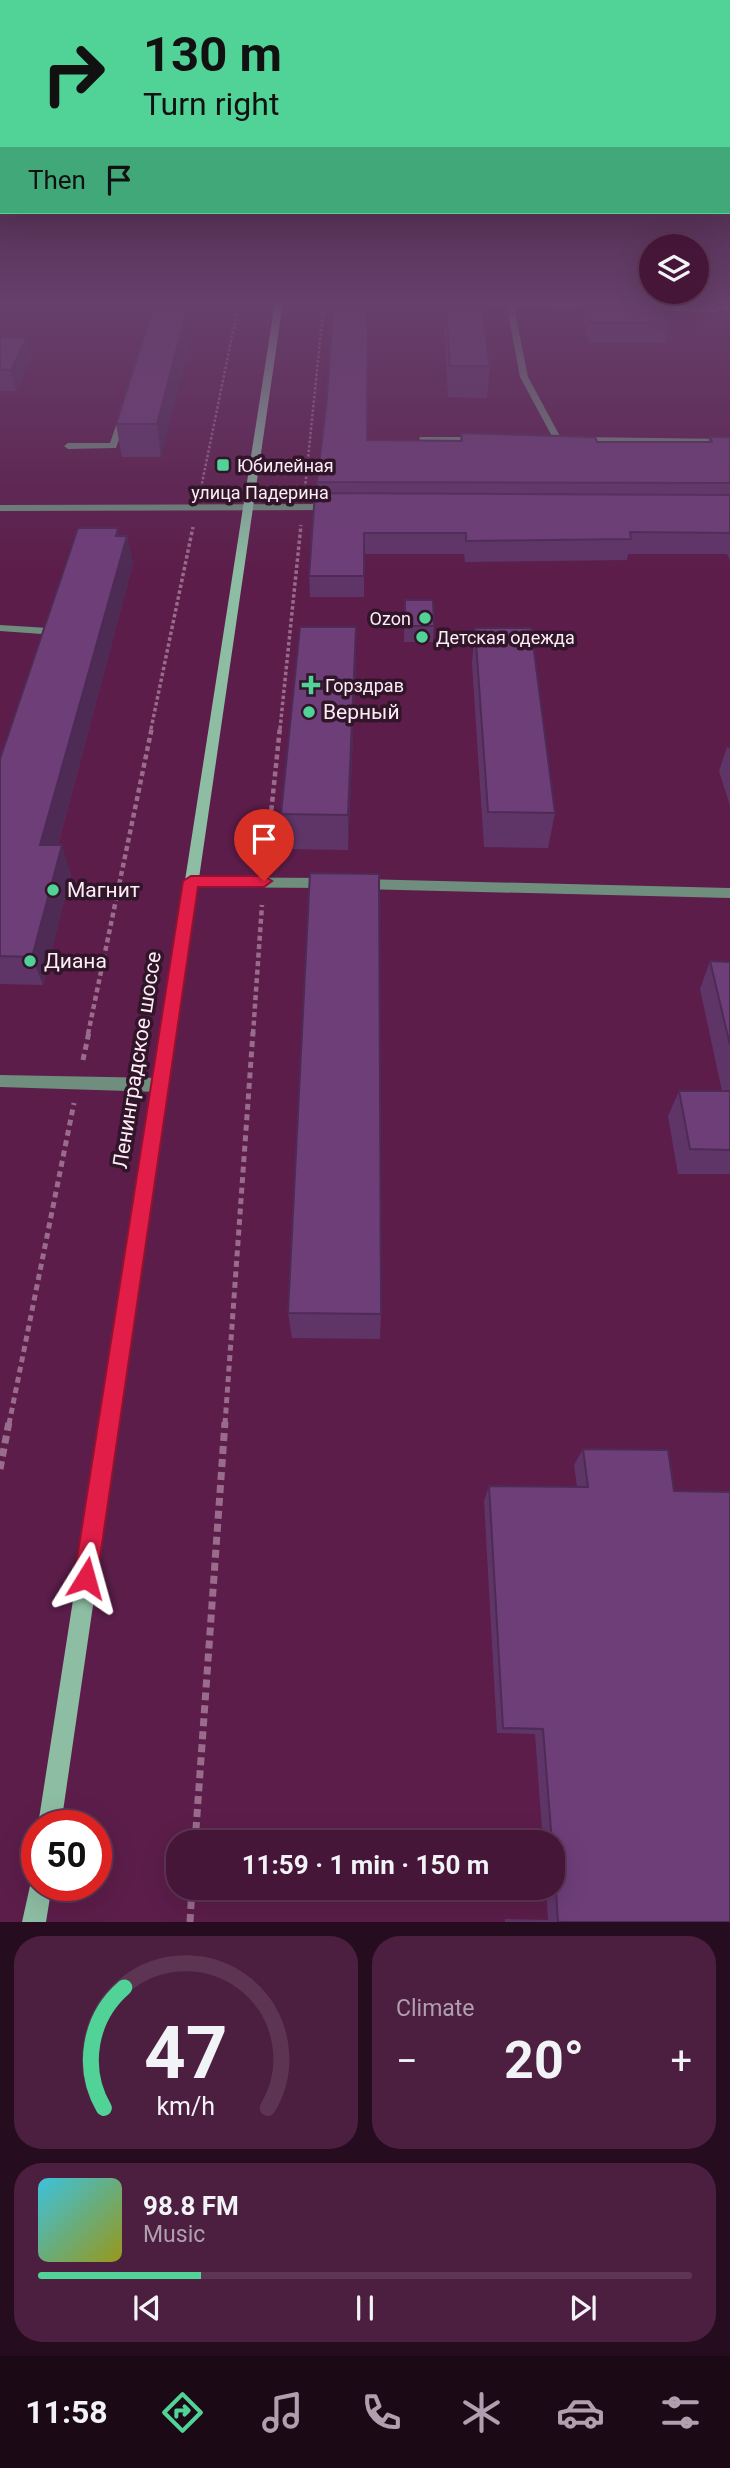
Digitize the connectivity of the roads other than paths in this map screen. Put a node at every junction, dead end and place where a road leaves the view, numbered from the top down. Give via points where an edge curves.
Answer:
1 (265, 392) edge
2 (532, 392) edge
3 (126, 406) edge
4 (423, 439) edge
5 (491, 440) edge
6 (545, 440) edge
7 (558, 440) junction
8 (730, 442) edge
9 (68, 446) dead end
10 (248, 507) junction
11 (0, 508) edge
12 (344, 508) edge
13 (0, 628) edge
14 (40, 656) edge
15 (191, 881) junction
16 (730, 893) edge
17 (0, 1081) edge
18 (160, 1085) junction
19 (50, 1810) edge
20 (37, 1901) edge
21 (34, 1922) edge

1 - 10 main road, Ленинградское шоссе
2 - 7 street
3 - 9 street via 113,446
4 - 5 street
6 - 7 street
7 - 8 street
10 - 11 street, улица Падерина
10 - 12 street, улица Падерина
10 - 15 main road, Ленинградское шоссе
13 - 14 street via 48,631
15 - 16 street
15 - 18 main road, Ленинградское шоссе
17 - 18 street
18 - 19 main road, Ленинградское шоссе
20 - 21 main road

